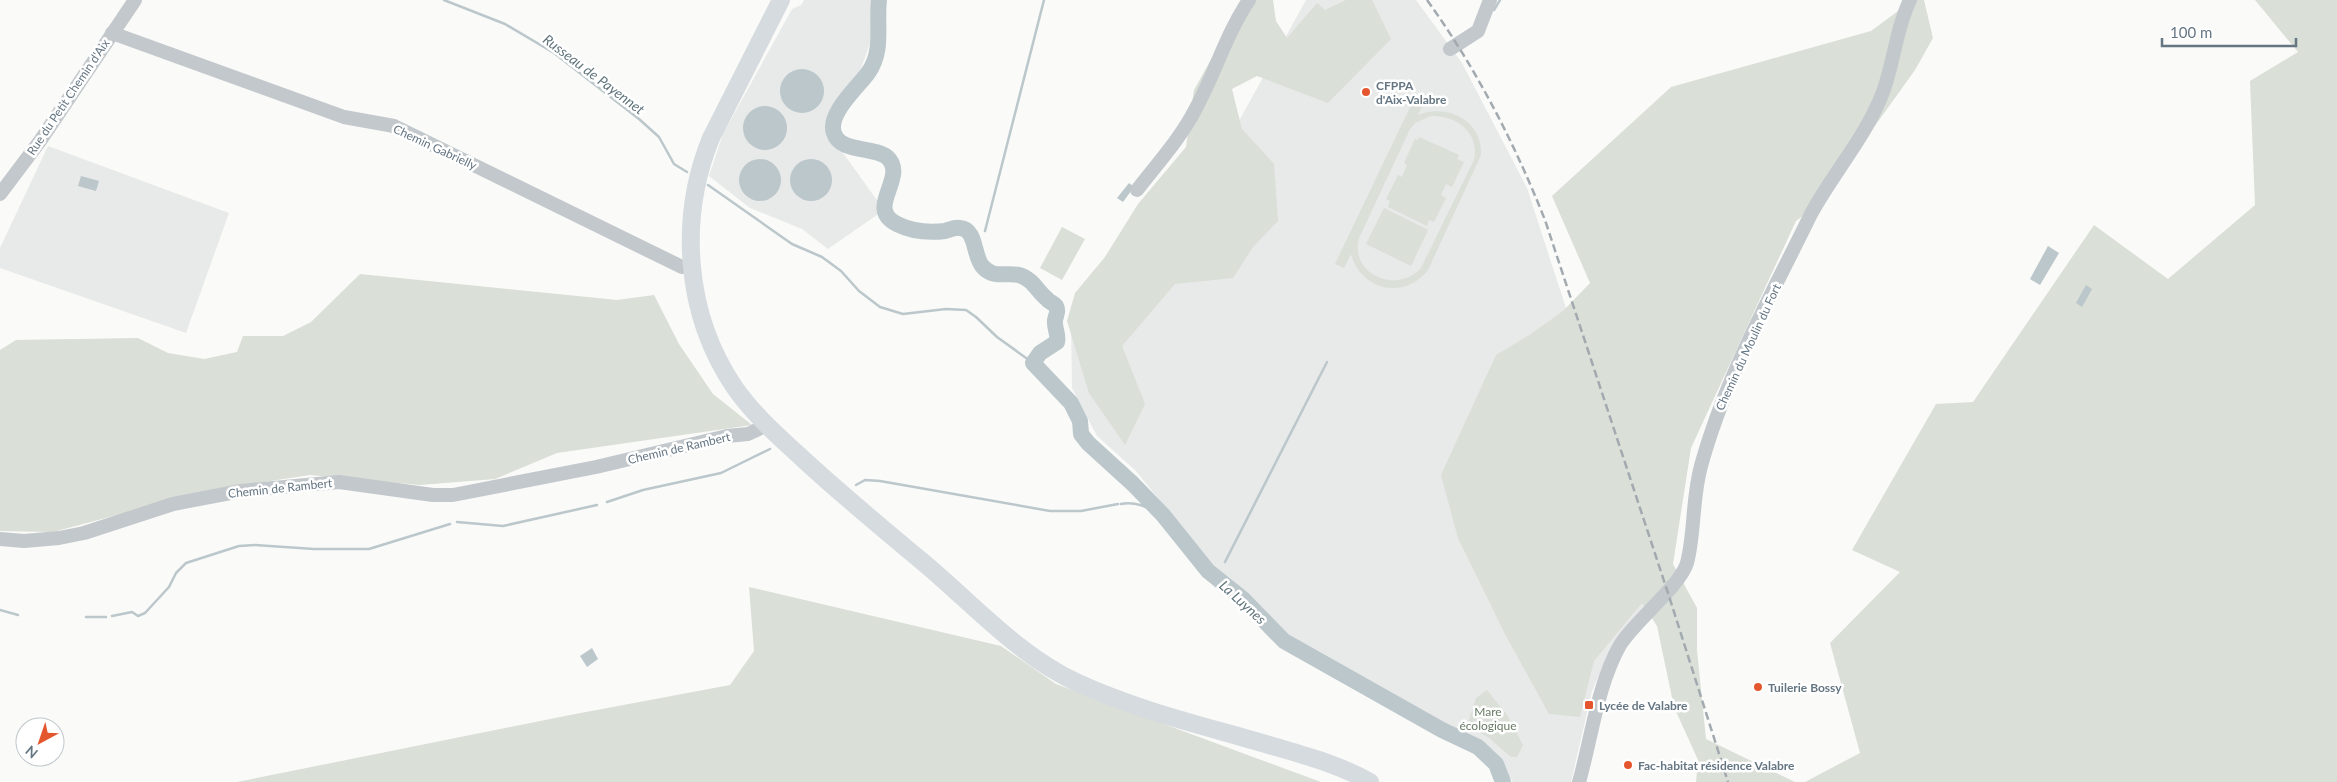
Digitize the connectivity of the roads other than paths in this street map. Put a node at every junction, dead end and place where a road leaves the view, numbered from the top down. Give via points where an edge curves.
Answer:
1 (135, 0) edge
2 (781, 0) edge
3 (1249, 0) edge
4 (1490, 0) edge
5 (1910, 0) edge
6 (112, 33) junction
7 (1450, 48) dead end
8 (1136, 190) dead end
9 (0, 194) edge
10 (691, 268) junction
11 (767, 425) junction
12 (0, 539) edge
13 (1243, 737) junction
14 (1351, 782) edge
15 (1370, 782) edge
16 (1579, 782) edge

1 - 6 street, Rue du Petit Chemin d'Aix
2 - 10 main road via 703,158 691,223
3 - 8 street via 1238,16 1195,111
4 - 7 street via 1478,31
5 - 16 street, Chemin du Moulin du Fort via 1876,108 1810,214 1716,416 1694,499 1686,564 1674,584 1626,638 1611,665
6 - 9 street, Rue du Petit Chemin d'Aix via 40,141
6 - 10 street, Chemin Gabrielly via 344,117 394,126 682,267
10 - 11 main road via 704,324 719,360 734,387
11 - 12 street, Chemin de Rambert via 748,434 453,495 340,482 241,491 173,504 59,538
11 - 13 main road via 961,597 1052,668 1120,700
13 - 14 main road
13 - 15 main road via 1318,759

